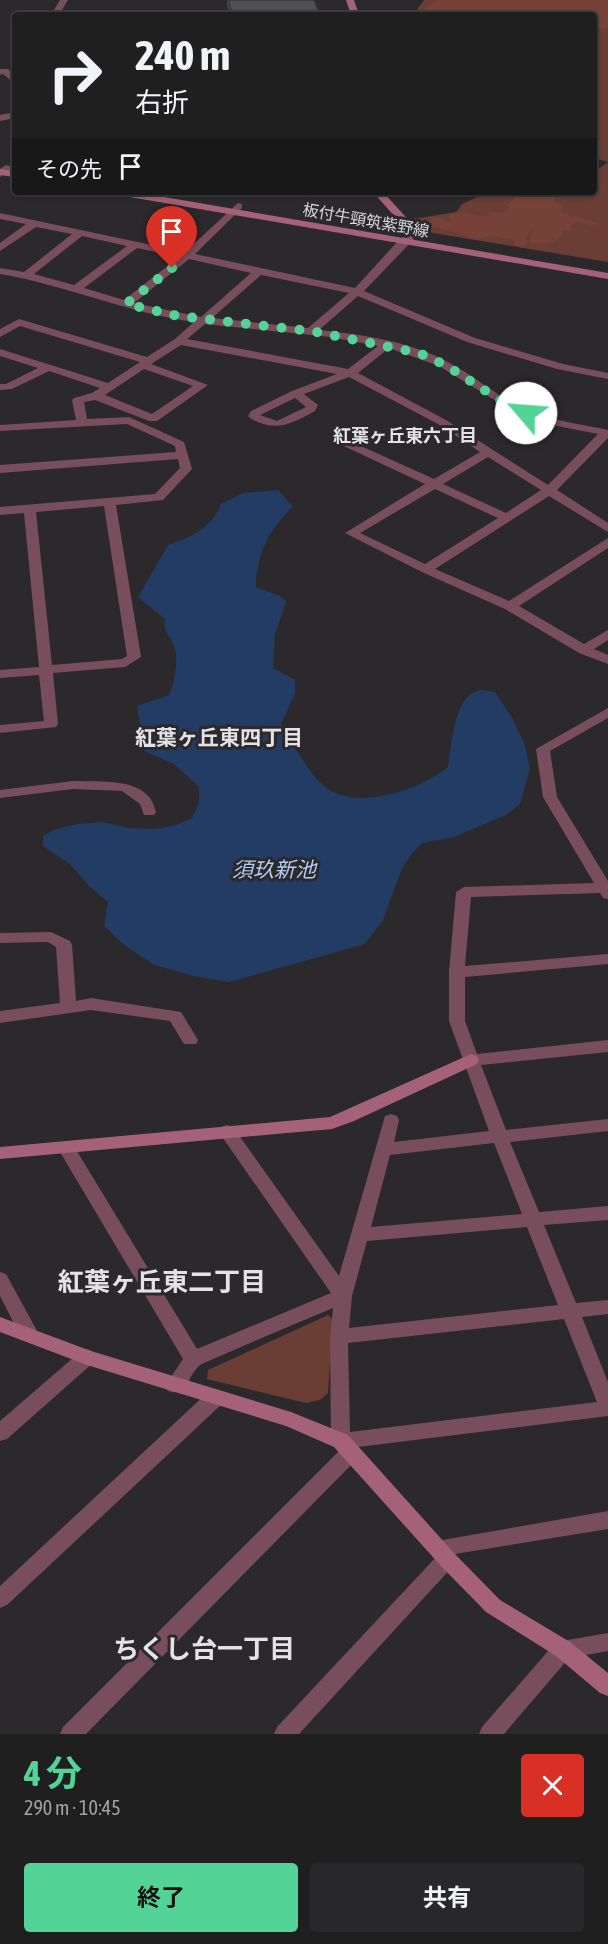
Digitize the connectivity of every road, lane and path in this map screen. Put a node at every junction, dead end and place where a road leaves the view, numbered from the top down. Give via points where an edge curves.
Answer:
1 (141, 195) edge
2 (174, 195) edge
3 (238, 195) edge
4 (381, 195) edge
5 (233, 207) junction
6 (0, 216) edge
7 (34, 223) junction
8 (80, 233) junction
9 (407, 239) junction
10 (135, 245) junction
11 (0, 248) edge
12 (187, 256) junction
13 (608, 268) edge
14 (259, 271) junction
15 (0, 272) edge
16 (27, 274) junction
17 (608, 276) edge
18 (77, 288) junction
19 (357, 292) junction
20 (126, 304) junction
21 (205, 320) junction
22 (311, 331) junction
23 (0, 334) edge
24 (179, 341) junction
25 (386, 345) junction
26 (0, 352) edge
27 (145, 363) junction
28 (47, 368) junction
29 (350, 373) junction
30 (608, 376) edge
31 (0, 387) edge
32 (108, 387) junction
33 (296, 393) dead end
34 (96, 396) junction
35 (82, 423) junction
36 (0, 428) edge
37 (607, 433) edge
38 (337, 438) dead end
39 (488, 452) junction
40 (183, 455) junction
41 (0, 469) edge
42 (434, 483) junction
43 (550, 490) junction
44 (109, 502) junction
45 (30, 509) junction
46 (0, 511) edge
47 (508, 518) junction
48 (608, 528) edge
49 (608, 542) edge
50 (426, 569) junction
51 (510, 606) junction
52 (608, 634) edge
53 (584, 650) junction
54 (608, 660) edge
55 (47, 670) junction
56 (0, 674) edge
57 (608, 712) edge
58 (0, 729) edge
59 (0, 794) edge
60 (149, 812) dead end
61 (606, 891) edge
62 (0, 938) edge
63 (608, 959) edge
64 (457, 972) junction
65 (68, 1007) junction
66 (0, 1017) edge
67 (190, 1040) dead end
68 (608, 1046) edge
69 (471, 1060) junction
70 (391, 1120) dead end
71 (608, 1125) edge
72 (227, 1131) junction
73 (499, 1136) junction
74 (66, 1147) junction
75 (383, 1149) junction
76 (0, 1153) edge
77 (608, 1213) edge
78 (534, 1221) junction
79 (359, 1235) junction
80 (0, 1279) edge
81 (343, 1296) junction
82 (608, 1307) edge
83 (571, 1311) junction
84 (0, 1324) edge
85 (29, 1335) junction
86 (339, 1337) junction
87 (87, 1357) junction
88 (193, 1359) junction
89 (176, 1386) junction
90 (215, 1398) junction
91 (608, 1407) edge
92 (0, 1433) edge
93 (346, 1447) junction
94 (608, 1520) edge
95 (443, 1553) junction
96 (0, 1599) edge
97 (608, 1642) edge
98 (563, 1649) junction
99 (608, 1686) edge
100 (71, 1734) edge
101 (285, 1734) edge
102 (490, 1734) edge

1 - 5 street, 板付牛頸筑紫野線
2 - 5 street, 板付牛頸筑紫野線
3 - 5 street
4 - 9 street via 409,226
5 - 9 street, 板付牛頸筑紫野線
5 - 12 street
6 - 7 street
7 - 8 street
7 - 11 street
8 - 10 street
8 - 16 street
9 - 13 street, 板付牛頸筑紫野線
9 - 17 street, 板付牛頸筑紫野線
9 - 19 street
10 - 12 street
10 - 18 street
12 - 14 street
12 - 20 street
14 - 19 street
14 - 21 street
15 - 16 street
16 - 18 street
18 - 20 street
19 - 22 street
19 - 30 street via 471,340 561,367
20 - 21 street
21 - 22 street
21 - 24 street
22 - 25 street
23 - 27 street via 19,322
24 - 27 street
24 - 29 street
25 - 29 street
25 - 37 street via 419,353 447,366 512,408 540,419
26 - 28 street
27 - 32 street
27 - 34 street via 202,385 153,419
28 - 31 street
28 - 32 street
29 - 33 street
29 - 39 street via 442,422
32 - 34 street
34 - 35 street via 78,400
35 - 36 street
35 - 40 street via 129,420 180,444
37 - 43 street
38 - 42 street
39 - 42 street
39 - 43 street
40 - 41 street
40 - 44 street via 186,469 159,497
42 - 47 street
42 - 50 street via 351,533
43 - 47 street
43 - 48 street
44 - 45 street
44 - 55 street via 134,657 125,663
45 - 46 street
45 - 55 street
47 - 50 street
49 - 51 street
50 - 51 street
51 - 53 street
52 - 53 street
53 - 54 street
55 - 56 street
55 - 58 street via 51,724
57 - 61 street via 543,749 550,797
59 - 60 street via 73,785 124,787 147,802
61 - 64 street via 464,892
62 - 65 street via 51,937 64,945
63 - 64 street
64 - 69 street via 457,1021
65 - 66 street
65 - 67 street via 91,1004 175,1016
68 - 69 street
69 - 72 street via 332,1123
69 - 73 street
70 - 75 street
71 - 73 street
72 - 74 street
72 - 81 street
73 - 75 street
73 - 78 street
74 - 76 street
74 - 88 street
75 - 79 street
77 - 78 street
78 - 79 street
78 - 83 street
79 - 81 street
80 - 85 street
81 - 86 street
81 - 88 street
82 - 83 street
83 - 86 street
83 - 91 street
84 - 85 street
85 - 87 street
86 - 93 street
87 - 89 street
87 - 92 street
88 - 89 street
89 - 90 street
90 - 93 street via 291,1420
90 - 96 street
91 - 93 street
93 - 95 street
93 - 100 street
94 - 95 street
95 - 98 street via 493,1606
95 - 101 street
97 - 98 street
98 - 99 street
98 - 102 street

